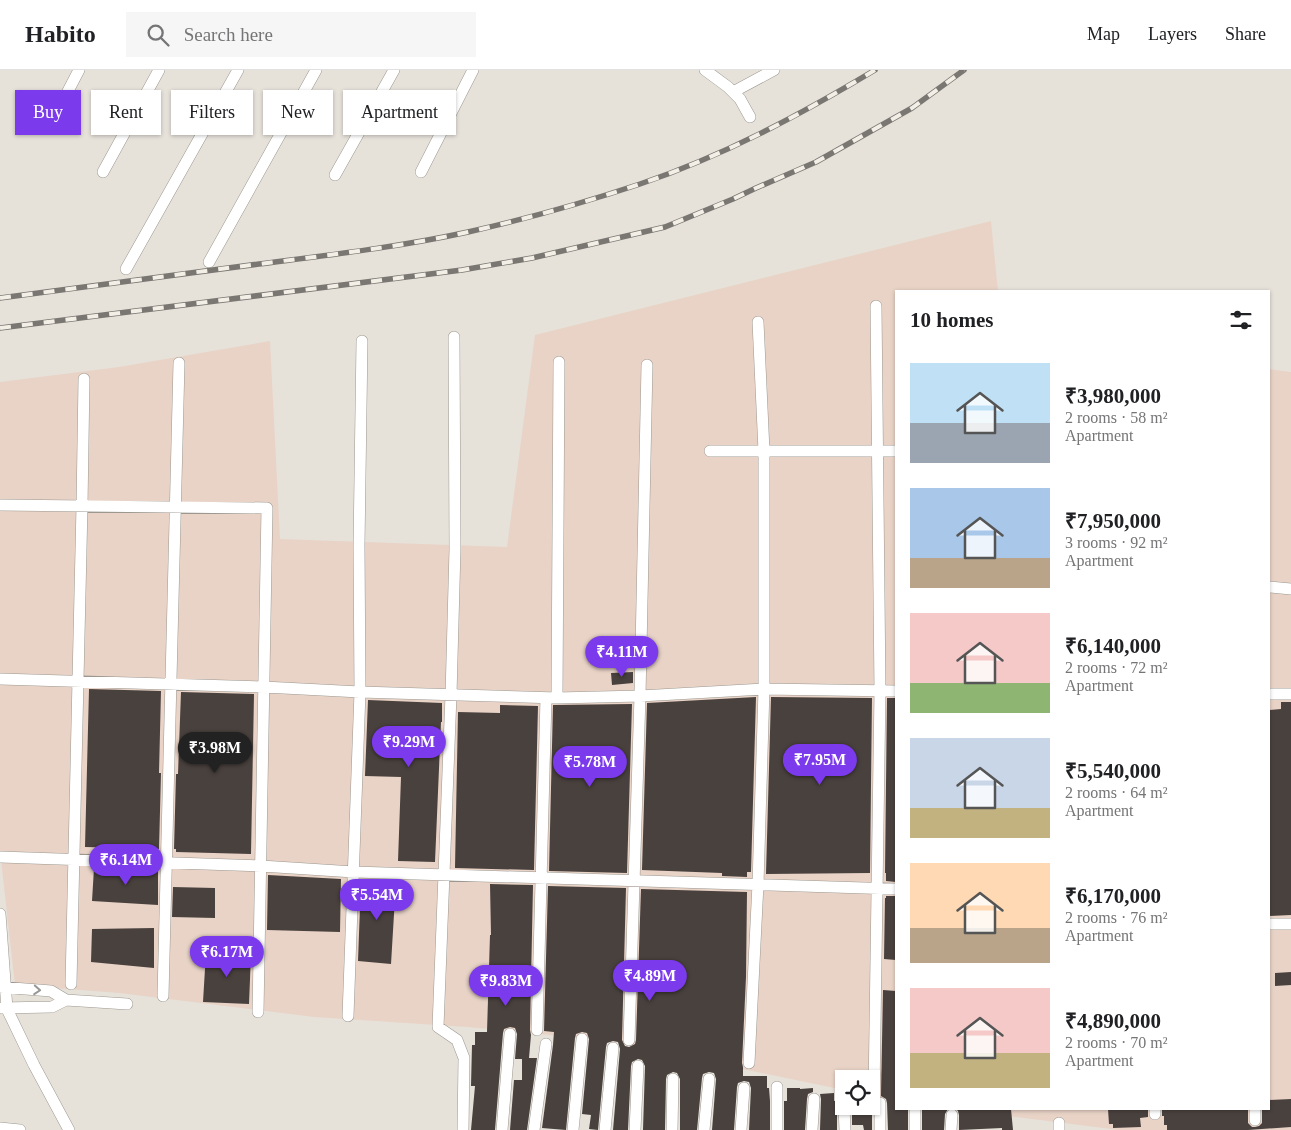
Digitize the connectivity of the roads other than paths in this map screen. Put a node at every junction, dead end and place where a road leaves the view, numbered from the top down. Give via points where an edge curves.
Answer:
1 (79, 70) edge
2 (159, 70) edge
3 (238, 70) edge
4 (316, 70) edge
5 (394, 70) edge
6 (473, 70) edge
7 (705, 70) edge
8 (774, 70) edge
9 (69, 90) edge
10 (733, 92) junction
11 (750, 117) dead end
12 (103, 172) dead end
13 (421, 172) dead end
14 (335, 175) dead end
15 (209, 262) dead end
16 (126, 269) dead end
17 (876, 306) dead end
18 (758, 322) dead end
19 (454, 337) dead end
20 (362, 340) dead end
21 (559, 362) dead end
22 (178, 363) dead end
23 (647, 365) dead end
24 (84, 379) dead end
25 (710, 451) dead end
26 (764, 451) junction
27 (877, 451) junction
28 (895, 451) edge
29 (0, 505) edge
30 (82, 506) junction
31 (175, 507) junction
32 (1270, 587) edge
33 (1291, 589) edge
34 (0, 679) edge
35 (78, 681) junction
36 (171, 684) junction
37 (264, 687) junction
38 (764, 689) junction
39 (880, 691) junction
40 (895, 691) edge
41 (360, 692) junction
42 (1270, 694) edge
43 (1291, 694) edge
44 (451, 695) junction
45 (640, 696) junction
46 (552, 698) junction
47 (0, 858) edge
48 (74, 860) junction
49 (166, 863) junction
50 (261, 866) junction
51 (354, 872) junction
52 (444, 875) junction
53 (541, 878) junction
54 (634, 881) junction
55 (758, 884) junction
56 (878, 888) junction
57 (895, 889) edge
58 (0, 914) edge
59 (1270, 924) edge
60 (1291, 924) edge
61 (71, 984) dead end
62 (3, 987) edge
63 (163, 996) dead end
64 (66, 1000) junction
65 (127, 1004) dead end
66 (4, 1008) edge
67 (258, 1012) dead end
68 (348, 1016) dead end
69 (537, 1030) dead end
70 (510, 1034) dead end
71 (582, 1039) dead end
72 (629, 1040) dead end
73 (546, 1044) dead end
74 (613, 1048) dead end
75 (749, 1063) dead end
76 (638, 1066) dead end
77 (673, 1079) dead end
78 (709, 1079) dead end
79 (777, 1087) dead end
80 (744, 1088) dead end
81 (814, 1099) dead end
82 (915, 1110) edge
83 (844, 1115) edge
84 (952, 1115) dead end
85 (0, 1128) edge
86 (20, 1130) edge
87 (69, 1130) edge
88 (463, 1130) edge
89 (502, 1130) edge
90 (534, 1130) edge
91 (572, 1130) edge
92 (605, 1130) edge
93 (635, 1130) edge
94 (672, 1130) edge
95 (704, 1130) edge
96 (741, 1130) edge
97 (777, 1130) edge
98 (812, 1130) edge
99 (845, 1130) edge
100 (880, 1130) edge
101 (915, 1130) edge
102 (952, 1130) edge

1 - 9 street
2 - 12 street
3 - 16 street
4 - 15 street
5 - 14 street
6 - 13 street
7 - 10 street
8 - 10 street
10 - 11 street
17 - 27 street
18 - 26 street
19 - 44 street via 455,549
20 - 41 street
21 - 46 street
22 - 31 street
23 - 45 street
24 - 30 street
25 - 26 street
26 - 27 street
26 - 38 street
27 - 28 street
27 - 39 street
29 - 30 street
30 - 31 street
30 - 35 street
31 - 36 street
31 - 37 street via 267,508
32 - 33 street
34 - 35 street
35 - 36 street
35 - 48 street
36 - 37 street
36 - 49 street
37 - 41 street
37 - 50 street
38 - 39 street
38 - 45 street
38 - 55 street
39 - 40 street
39 - 56 street
41 - 44 street
41 - 51 street
42 - 43 street
44 - 46 street
44 - 52 street
45 - 46 street
45 - 54 street
46 - 53 street
47 - 48 street
48 - 49 street
48 - 61 street
49 - 50 street
49 - 63 street
50 - 51 street
50 - 67 street
51 - 52 street
51 - 68 street
52 - 53 street
52 - 88 street via 438,1027 457,1040 464,1058
53 - 54 street
53 - 69 street
54 - 55 street
54 - 72 street
55 - 56 street
55 - 75 street
56 - 57 street
56 - 100 street via 877,1099
58 - 62 street
59 - 60 street
62 -> 64 street via 51,991
62 - 66 street
64 - 65 street
64 - 66 street via 52,1007
66 - 87 street
70 - 89 street
71 - 91 street
73 - 90 street
74 - 92 street
76 - 93 street
77 - 94 street
78 - 95 street
79 - 97 street
80 - 96 street
81 - 98 street
82 - 101 street
83 - 99 street
84 - 102 street
85 - 86 street

